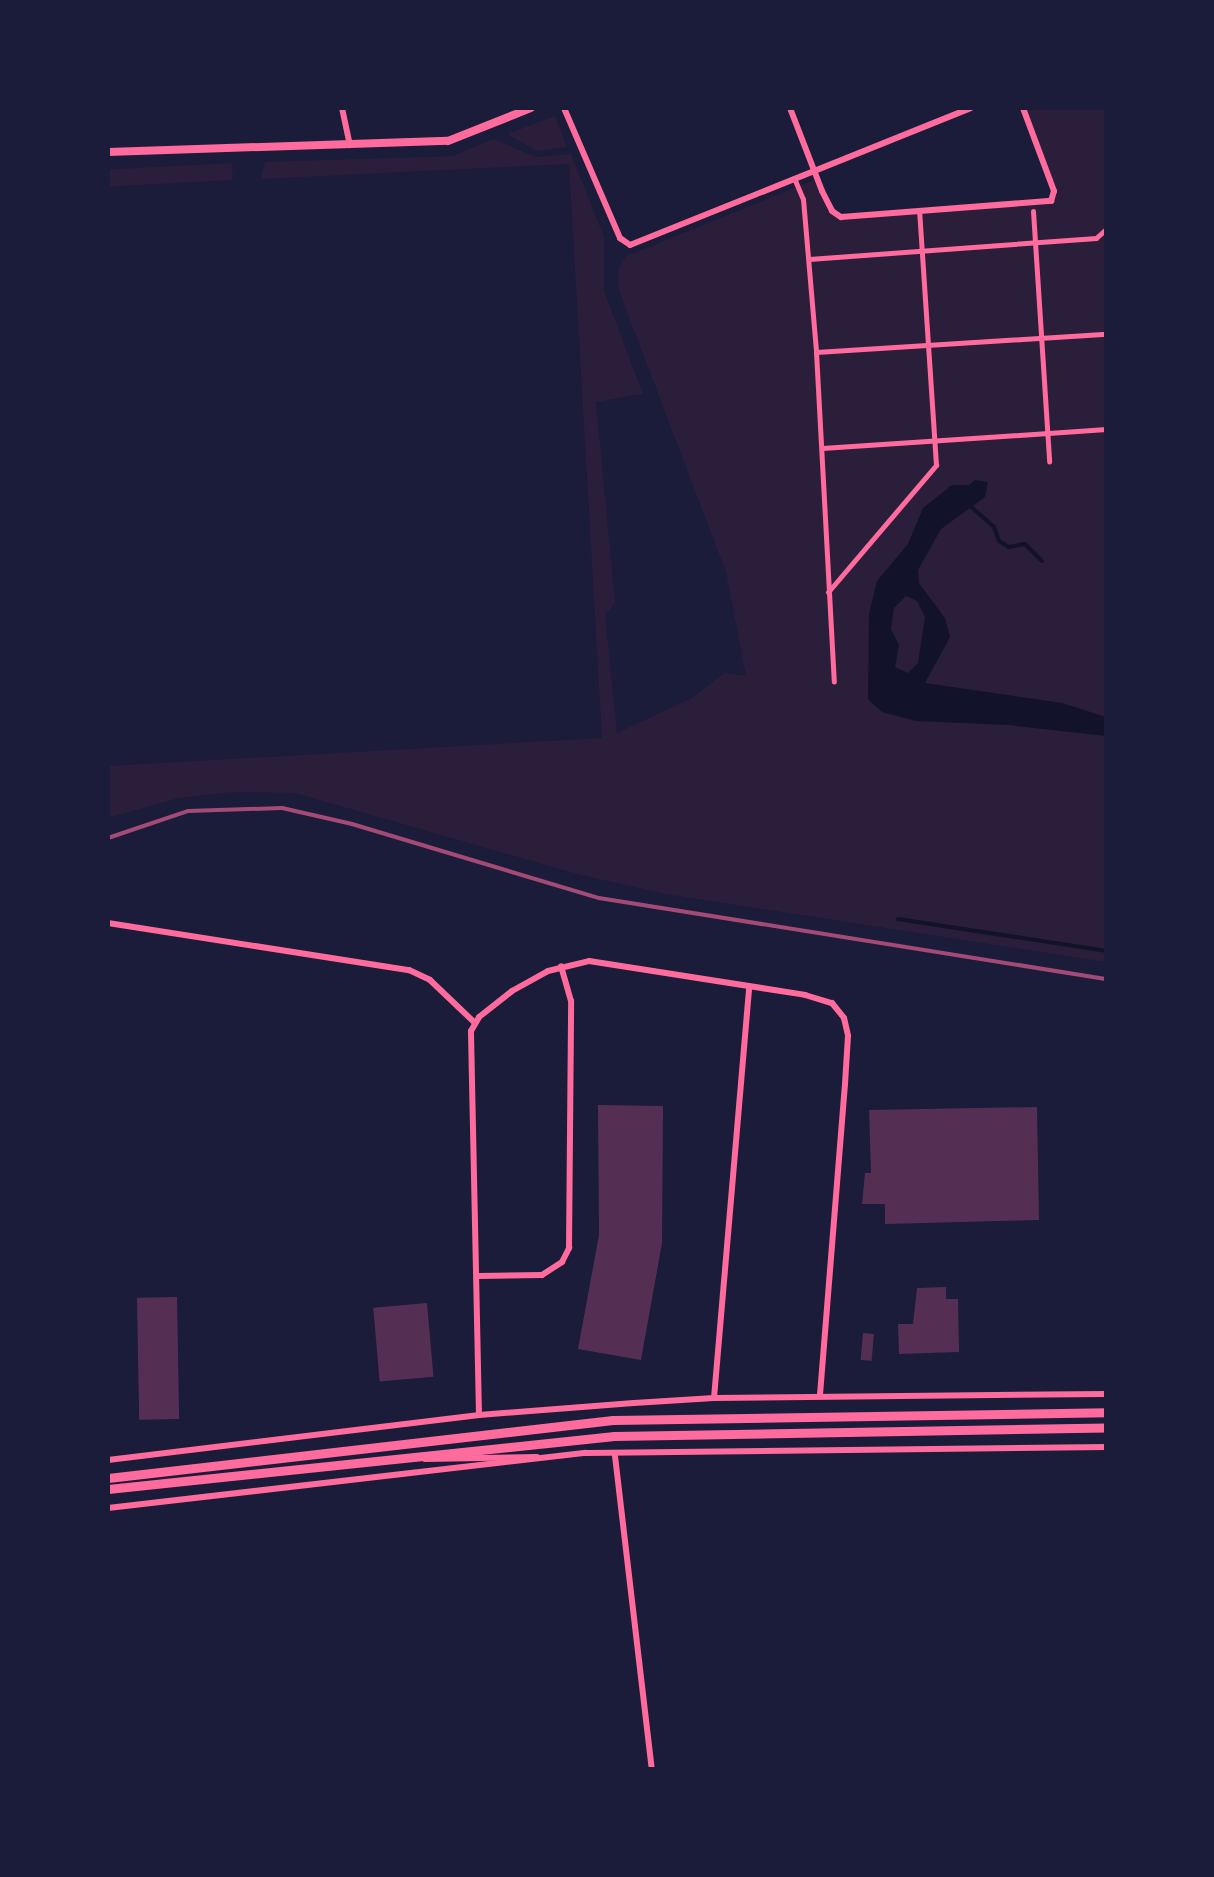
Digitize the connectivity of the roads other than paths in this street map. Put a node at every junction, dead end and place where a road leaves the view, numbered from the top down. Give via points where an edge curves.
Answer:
1 (342, 108) edge
2 (532, 108) edge
3 (564, 108) edge
4 (790, 108) edge
5 (970, 108) edge
6 (1023, 108) edge
7 (350, 146) junction
8 (108, 154) edge
9 (814, 170) junction
10 (794, 178) junction
11 (919, 211) junction
12 (1033, 211) dead end
13 (1106, 229) edge
14 (1035, 242) junction
15 (921, 251) junction
16 (809, 260) junction
17 (1106, 334) edge
18 (1041, 338) junction
19 (928, 344) junction
20 (816, 352) junction
21 (1106, 429) edge
22 (1047, 433) junction
23 (934, 440) junction
24 (822, 448) junction
25 (1048, 461) dead end
26 (828, 592) junction
27 (834, 682) dead end
28 (108, 923) edge
29 (561, 966) junction
30 (749, 987) junction
31 (474, 1022) junction
32 (478, 1276) junction
33 (1106, 1394) edge
34 (820, 1396) junction
35 (714, 1398) junction
36 (1106, 1412) edge
37 (479, 1415) junction
38 (1106, 1427) edge
39 (1106, 1447) edge
40 (615, 1456) junction
41 (548, 1457) junction
42 (400, 1458) junction
43 (108, 1460) edge
44 (108, 1478) edge
45 (108, 1490) edge
46 (108, 1508) edge
47 (652, 1770) edge

1 - 7 street
2 - 7 street via 448,140
3 - 10 street via 625,244
4 - 9 street
5 - 9 street
6 - 11 street via 1054,190 1051,201
7 - 8 street
9 - 10 street
9 - 11 street via 832,211 842,216
10 - 16 street via 804,199
11 - 15 street
12 - 14 street
13 - 14 street via 1096,238
14 - 15 street
14 - 18 street
15 - 16 street
15 - 19 street
16 - 20 street
17 - 18 street
18 - 19 street
18 - 22 street
19 - 20 street
19 - 23 street
20 - 24 street
21 - 22 street
22 - 23 street
22 - 25 street
23 - 24 street
23 - 26 street via 936,466
24 - 26 street
26 - 27 street
28 - 31 street via 408,970 430,980
29 - 30 street via 600,960
29 - 31 street via 512,991
29 - 32 street via 571,1001 568,1248 562,1262 542,1275
30 - 34 street via 822,999 839,1010 846,1026
30 - 35 street
31 - 32 street
32 - 37 street
33 - 34 street
34 - 35 street
35 - 37 street
36 - 44 main road via 613,1420
37 - 43 street
38 - 42 main road via 707,1431
39 - 40 street
40 - 41 street
40 - 47 street
41 - 42 street
41 - 46 street
42 - 45 main road

